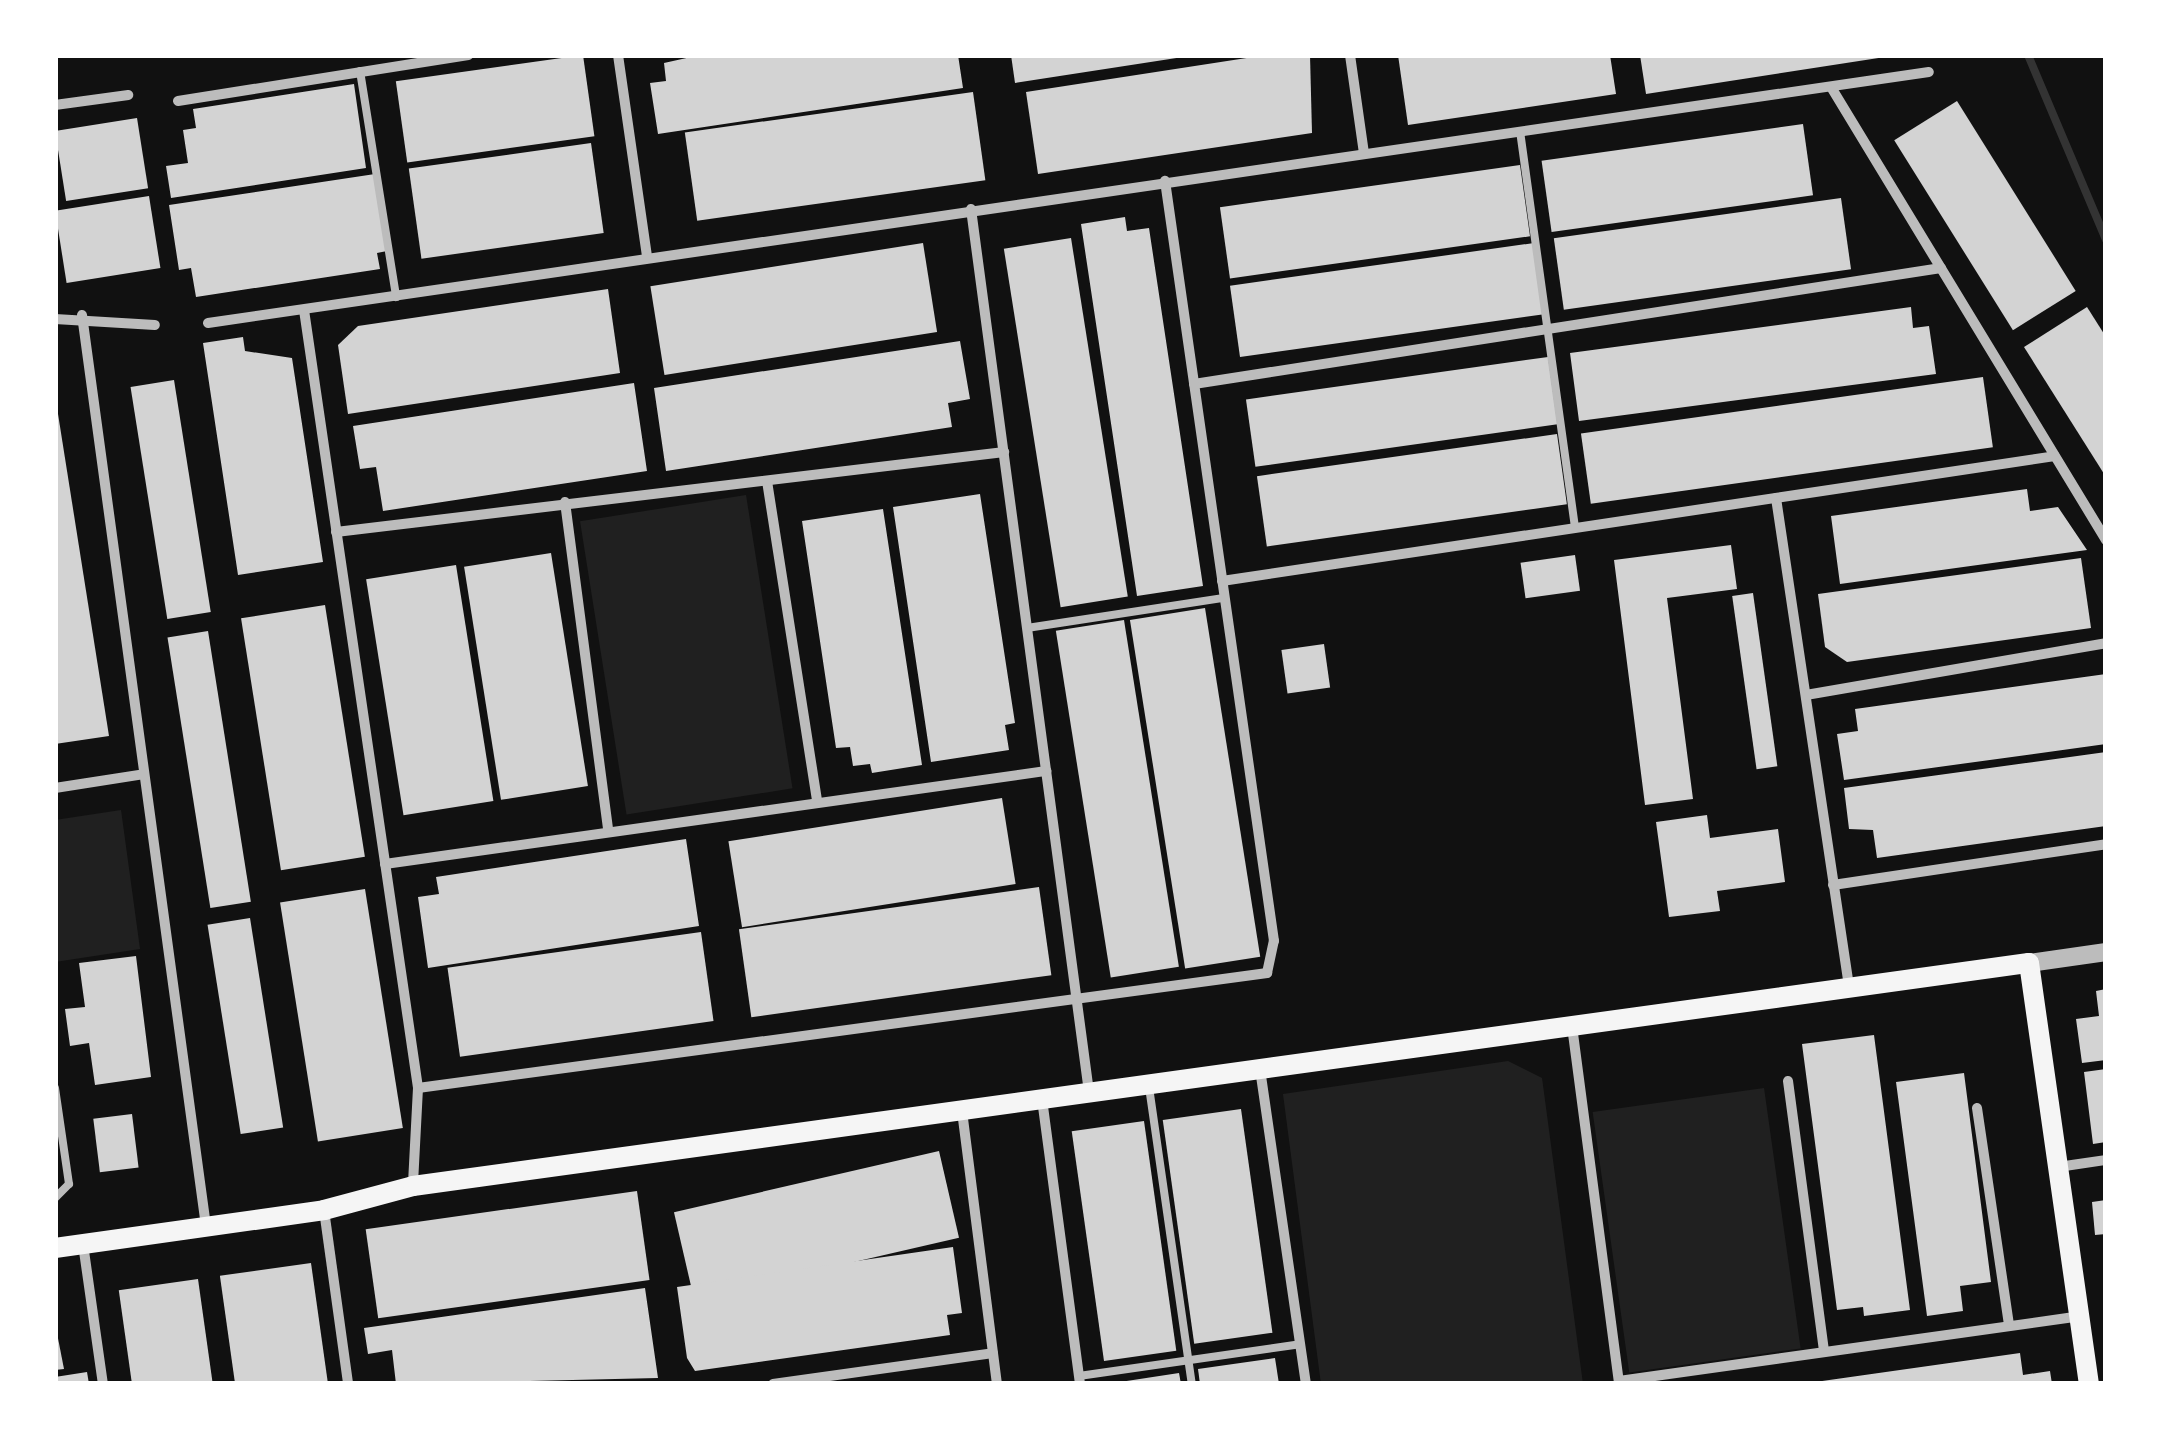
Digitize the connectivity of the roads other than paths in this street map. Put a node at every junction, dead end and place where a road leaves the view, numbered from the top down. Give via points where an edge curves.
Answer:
1 (468, 55) edge
2 (618, 55) edge
3 (1350, 55) edge
4 (360, 71) junction
5 (1928, 72) dead end
6 (1831, 86) junction
7 (128, 95) dead end
8 (178, 100) dead end
9 (55, 105) edge
10 (1520, 130) junction
11 (1364, 153) junction
12 (1164, 181) junction
13 (971, 209) junction
14 (646, 256) junction
15 (1941, 268) junction
16 (396, 297) junction
17 (304, 310) junction
18 (82, 315) junction
19 (55, 319) edge
20 (208, 323) dead end
21 (155, 325) dead end
22 (1548, 336) junction
23 (1194, 384) junction
24 (1004, 452) junction
25 (2055, 456) junction
26 (768, 481) junction
27 (1776, 498) junction
28 (565, 502) junction
29 (1576, 527) junction
30 (336, 532) junction
31 (2106, 540) edge
32 (1222, 581) junction
33 (1224, 598) junction
34 (1027, 628) junction
35 (2106, 643) edge
36 (1806, 695) junction
37 (1046, 771) junction
38 (144, 774) junction
39 (55, 788) edge
40 (818, 801) junction
41 (608, 830) junction
42 (2106, 844) edge
43 (385, 864) junction
44 (1833, 884) junction
45 (2106, 952) edge
46 (2030, 963) junction
47 (1849, 988) junction
48 (1077, 1002) junction
49 (1572, 1026) junction
50 (1260, 1069) junction
51 (1788, 1081) dead end
52 (1149, 1084) junction
53 (55, 1088) edge
54 (418, 1088) junction
55 (1089, 1093) junction
56 (1042, 1100) junction
57 (1976, 1108) dead end
58 (962, 1110) junction
59 (2106, 1160) edge
60 (2058, 1167) junction
61 (413, 1186) junction
62 (55, 1198) edge
63 (324, 1210) junction
64 (207, 1228) junction
65 (83, 1244) junction
66 (55, 1248) edge
67 (2079, 1316) junction
68 (2009, 1326) junction
69 (1300, 1344) junction
70 (1824, 1352) junction
71 (993, 1353) junction
72 (1189, 1361) junction
73 (1080, 1380) edge
74 (1619, 1383) edge
75 (103, 1384) edge
76 (348, 1384) edge
77 (773, 1384) edge
78 (997, 1384) edge
79 (1192, 1384) edge
80 (1306, 1384) edge
81 (2089, 1384) edge

1 - 4 street
2 - 14 street
3 - 11 street
4 - 8 street
4 - 16 lane
5 - 6 street
6 - 10 street
6 - 15 street
7 - 9 street
10 - 11 street
10 - 22 lane
11 - 12 street
12 - 13 street
12 - 23 street
13 - 14 street
13 - 24 street
14 - 16 street
15 - 22 street
15 - 25 street
16 - 17 street
17 - 20 street
17 - 30 street
18 - 19 street
18 - 21 street
18 - 38 street
22 - 23 street
22 - 29 lane
23 - 32 street
24 - 26 street
24 - 34 street
25 - 27 street
25 - 31 street
26 - 28 street
26 - 40 street
27 - 29 street
27 - 36 street
28 - 30 street
28 - 41 street
29 - 32 street
30 - 43 street
32 - 33 street
33 - 34 lane
33 - 48 street via 1274,941 1268,973 1254,981
34 - 37 street
35 - 36 street
36 - 44 street
37 - 40 street
37 - 48 street
38 - 39 street
38 - 64 street
40 - 41 street
41 - 43 street
42 - 44 street
43 - 54 street
44 - 47 street
45 - 46 street
46 - 47 main road
46 - 60 main road
47 - 49 main road
48 - 54 street
48 - 55 street
49 - 50 main road
49 - 74 street
50 - 52 main road
50 - 69 street
51 - 70 street
52 - 55 main road
52 - 72 lane
53 - 62 lane via 69,1184
54 - 61 street
55 - 56 main road
56 - 58 main road
56 - 73 street
57 - 68 street
58 - 61 main road
58 - 71 street
59 - 60 street
60 - 67 main road
61 - 63 main road
63 - 64 main road
63 - 76 street
64 - 65 main road
65 - 66 main road
65 - 75 street
67 - 68 street
67 - 81 main road
68 - 70 street
69 - 72 lane
69 - 80 street
70 - 74 street
71 - 77 street
71 - 78 street
72 - 73 lane
72 - 79 lane

